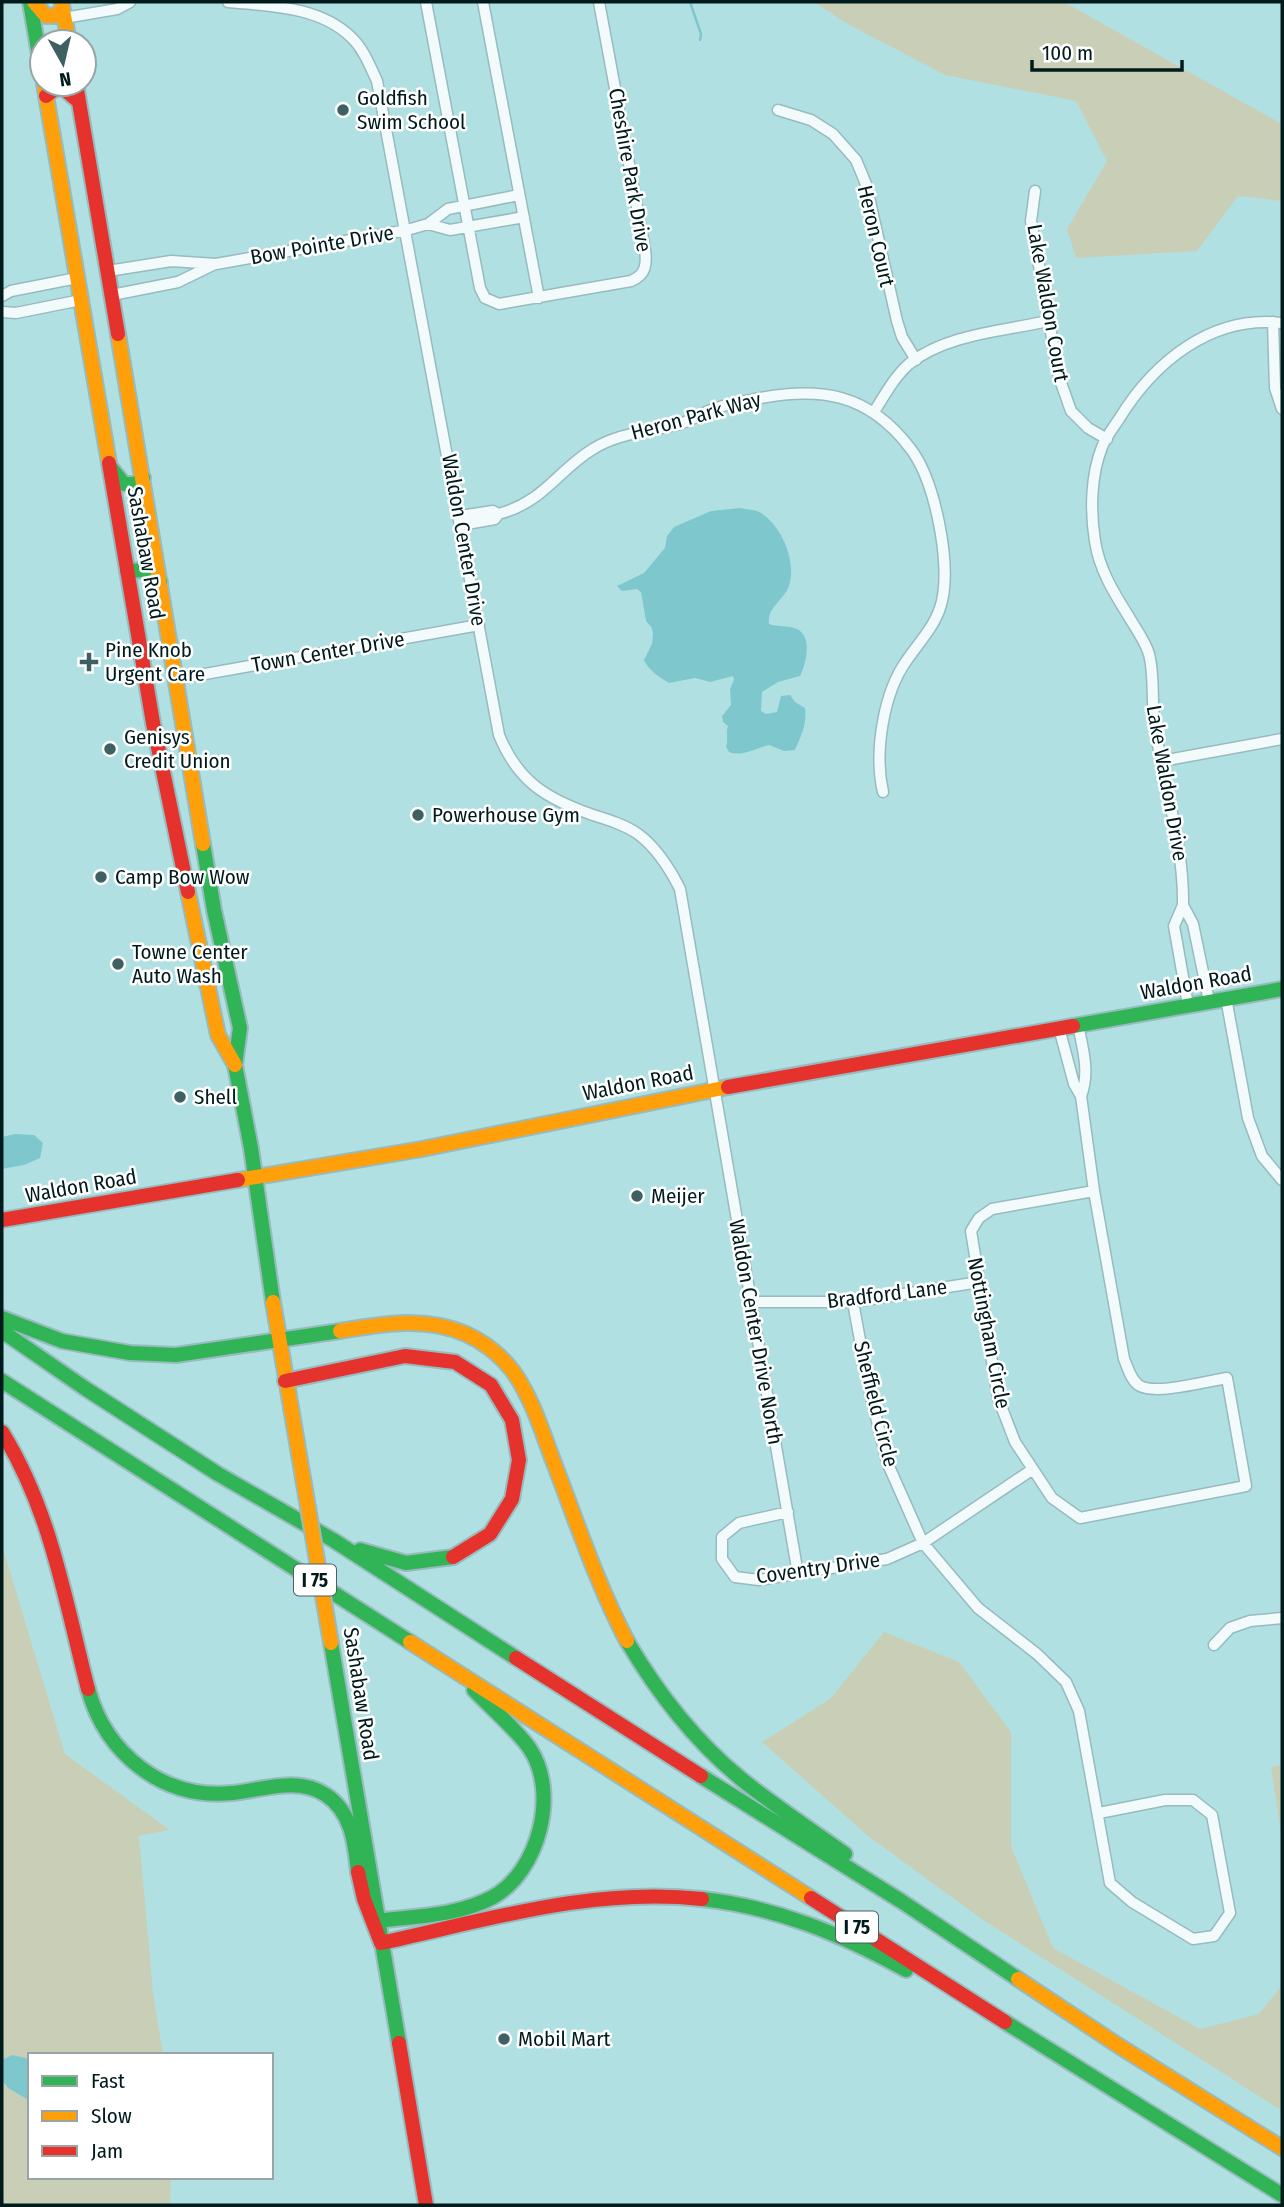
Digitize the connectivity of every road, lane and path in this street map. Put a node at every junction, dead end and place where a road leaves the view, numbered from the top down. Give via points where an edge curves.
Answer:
1 (32, 2) edge
2 (131, 2) edge
3 (228, 2) edge
4 (426, 2) edge
5 (484, 2) edge
6 (599, 2) edge
7 (63, 10) edge
8 (36, 28) edge
9 (66, 28) edge
10 (46, 98) edge
11 (76, 98) edge
12 (78, 98) edge
13 (79, 102) junction
14 (778, 110) dead end
15 (1035, 191) dead end
16 (519, 195) junction
17 (464, 206) junction
18 (524, 217) junction
19 (428, 224) junction
20 (468, 227) junction
21 (407, 230) junction
22 (216, 264) junction
23 (108, 271) junction
24 (77, 278) junction
25 (112, 295) junction
26 (2, 296) edge
27 (539, 298) junction
28 (81, 300) junction
29 (2, 312) edge
30 (1048, 321) junction
31 (1278, 323) edge
32 (916, 360) junction
33 (1282, 409) edge
34 (874, 412) junction
35 (1107, 439) junction
36 (109, 465) junction
37 (143, 478) junction
38 (461, 521) junction
39 (127, 571) junction
40 (161, 583) junction
41 (479, 625) junction
42 (177, 679) junction
43 (1282, 739) edge
44 (1161, 761) junction
45 (883, 792) dead end
46 (200, 820) junction
47 (173, 821) junction
48 (1184, 905) junction
49 (229, 981) junction
50 (207, 986) junction
51 (1282, 989) edge
52 (1226, 998) junction
53 (1209, 1001) junction
54 (1188, 1005) junction
55 (1078, 1025) junction
56 (1059, 1028) junction
57 (235, 1065) junction
58 (713, 1090) junction
59 (1081, 1096) junction
60 (255, 1177) junction
61 (1282, 1180) edge
62 (1094, 1191) junction
63 (2, 1220) edge
64 (979, 1282) junction
65 (752, 1301) junction
66 (853, 1302) junction
67 (2, 1318) edge
68 (2, 1331) edge
69 (279, 1341) junction
70 (2, 1381) edge
71 (285, 1381) junction
72 (2, 1432) edge
73 (1033, 1469) junction
74 (788, 1512) junction
75 (333, 1541) junction
76 (923, 1543) junction
77 (798, 1574) junction
78 (1282, 1618) edge
79 (1214, 1645) dead end
80 (434, 1656) junction
81 (1099, 1813) junction
82 (901, 1901) junction
83 (377, 1921) junction
84 (381, 1943) junction
85 (1005, 2022) junction
86 (1282, 2148) edge
87 (1282, 2195) edge
88 (426, 2205) edge

1 - 7 main road via 44,17 54,18
1 - 8 main road
2 - 7 street via 117,9
3 - 21 street, Waldon Center Drive via 315,15 354,40 377,80
4 - 17 street, Cheshire Park Drive
5 - 16 street
6 - 27 street, Cheshire Park Drive via 646,267 631,281
7 - 9 main road
10 - 24 main road, Sashabaw Road
11 - 13 main road
12 - 13 main road, Sashabaw Road
13 - 23 main road, Sashabaw Road
14 - 32 street, Heron Court via 811,120 833,134 856,160 866,184 897,321
15 - 30 street, Lake Waldon Court via 1031,221
16 - 17 street, Bow Pointe Drive
16 - 18 street
17 - 19 street, Bow Pointe Drive via 443,211
17 - 20 street, Cheshire Park Drive
18 - 20 street, Bow Pointe Drive
18 - 27 street
19 - 20 street, Bow Pointe Drive via 447,230
19 - 21 street, Bow Pointe Drive
20 - 27 street, Cheshire Park Drive via 485,298 504,304
21 - 22 street, Bow Pointe Drive
21 - 38 street, Waldon Center Drive
22 - 23 street, Bow Pointe Drive via 171,261
22 - 25 street, Bow Pointe Drive via 178,282
23 - 25 main road, Sashabaw Road
24 - 26 street
24 - 28 main road, Sashabaw Road
25 - 37 main road, Sashabaw Road
28 - 29 street
28 - 36 main road, Sashabaw Road
30 - 32 street via 957,341
30 - 35 street, Lake Waldon Court via 1071,411
31 - 33 street via 1275,388
31 - 35 street, Lake Waldon Drive via 1234,326 1191,343 1143,383
32 - 34 street via 908,364
34 - 38 street, Heron Park Way via 844,398 806,392 715,408 681,424 607,441 512,511 498,514 493,510
34 - 45 street, Heron Park Way via 918,459 930,490 946,577 933,624 891,688 883,715
35 - 44 street, Lake Waldon Drive via 1093,478 1095,541 1101,567 1148,652
36 - 37 main road via 124,484
36 - 39 main road, Sashabaw Road
37 - 40 main road, Sashabaw Road
38 - 41 street, Waldon Center Drive
39 - 40 main road via 146,569
39 - 47 main road, Sashabaw Road
40 - 42 main road, Sashabaw Road
41 - 42 street, Town Center Drive
41 - 58 street, Waldon Center Drive via 499,735 521,774 545,796 637,833 670,869 688,924
42 - 46 main road, Sashabaw Road
43 - 44 street
44 - 48 street, Lake Waldon Drive via 1184,873
46 - 47 main road via 188,828
46 - 49 main road, Sashabaw Road
47 - 50 main road, Sashabaw Road
48 - 53 street, Lake Waldon Drive via 1193,924
48 - 54 street, Lake Waldon Drive via 1174,926
49 - 50 main road
49 - 57 main road, Sashabaw Road via 240,1028
50 - 57 main road, Sashabaw Road via 218,1035
51 - 52 main road, Waldon Road
52 - 53 main road, Waldon Road
52 - 61 street via 1248,1118 1262,1156
53 - 54 main road, Waldon Road
54 - 55 main road, Waldon Road
55 - 56 main road, Waldon Road
55 - 59 street, Nottingham Circle via 1086,1083
56 - 58 main road, Waldon Road
56 - 59 street, Nottingham Circle
57 - 60 main road, Sashabaw Road
58 - 60 main road, Waldon Road via 422,1149
58 - 65 street, Waldon Center Drive North
59 - 62 street, Nottingham Circle
60 - 63 main road, Waldon Road
60 - 69 main road, Sashabaw Road
62 - 64 street, Nottingham Circle via 985,1213 971,1231
62 - 73 street, Nottingham Circle via 1130,1375 1139,1386 1154,1390 1227,1378 1247,1486 1080,1518 1052,1498
64 - 66 street, Bradford Lane
64 - 73 street, Nottingham Circle via 998,1398 1015,1442
65 - 66 street, Bradford Lane
65 - 74 street, Waldon Center Drive North
66 - 76 street, Sheffield Circle via 887,1462
67 - 69 main road via 61,1341 130,1353 201,1353
68 - 75 main road, I 75 via 218,1474
69 - 71 main road, Sashabaw Road
69 - 82 main road via 414,1321 450,1326 494,1350 522,1386 607,1602 659,1691 740,1777 879,1878
70 - 80 main road, I 75
71 - 75 main road via 424,1354 464,1367 486,1381 513,1420 520,1458 513,1497 496,1527 468,1550 438,1561 406,1563
71 - 83 main road, Sashabaw Road, bridge
72 - 84 main road via 38,1503 91,1699 115,1746 149,1776 184,1790 217,1794 293,1784 326,1795 348,1822 362,1895
73 - 76 street, Coventry Drive
74 - 77 street, Waldon Center Drive North
74 - 77 street, Coventry Drive via 739,1522 722,1537 722,1559 735,1577 759,1580
75 - 82 main road, I 75
76 - 77 street, Coventry Drive via 887,1559
76 - 81 street, Sheffield Circle via 978,1608 1066,1682 1079,1711
78 - 79 street via 1230,1628
80 - 83 main road via 530,1749 542,1779 540,1832 528,1859 494,1896 456,1912
80 - 85 main road, I 75
81 - 81 street, Sheffield Circle via 1110,1883 1193,1939 1214,1936 1230,1913 1212,1815 1193,1800 1165,1800
82 - 86 main road, I 75
83 - 84 main road, Sashabaw Road
84 - 85 main road via 590,1900 717,1901 819,1927
84 - 88 main road, Sashabaw Road
85 - 87 main road, I 75

